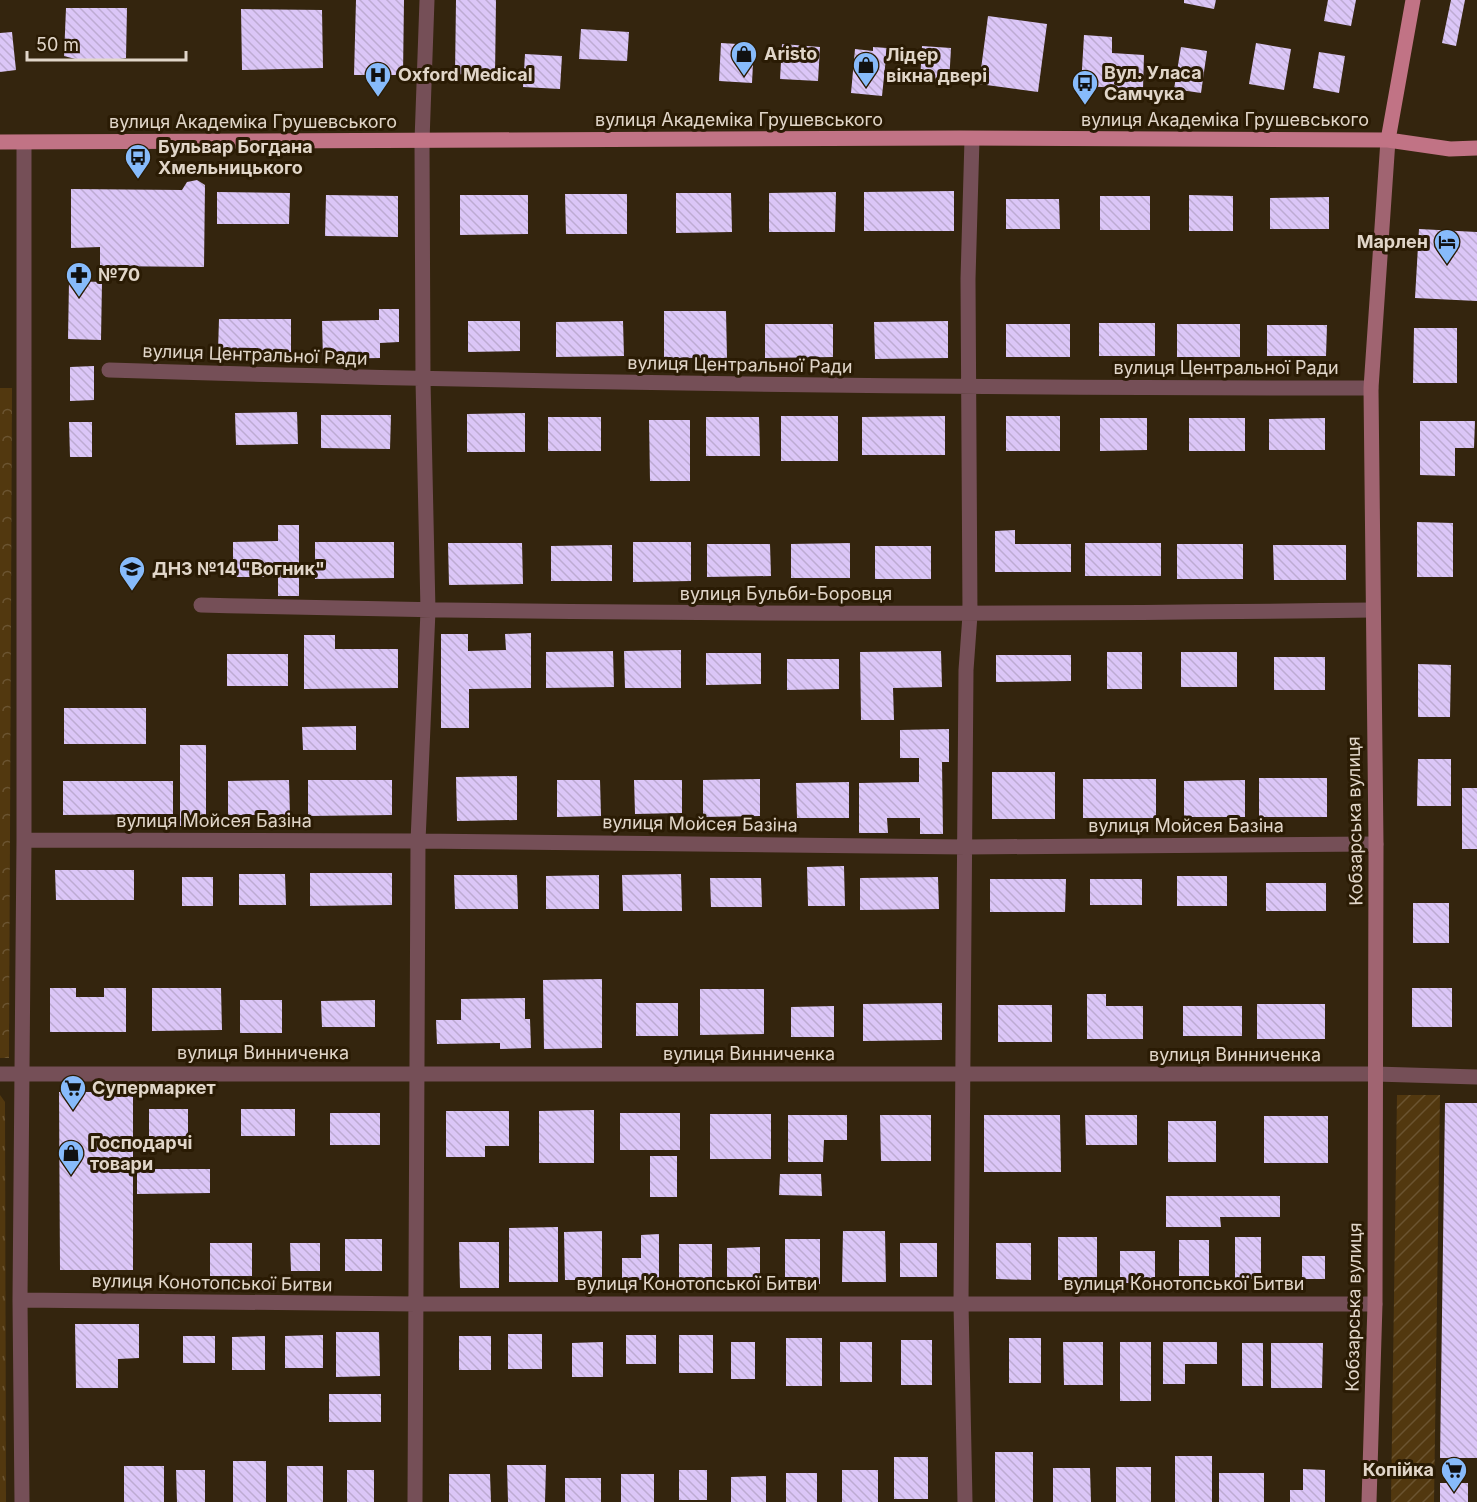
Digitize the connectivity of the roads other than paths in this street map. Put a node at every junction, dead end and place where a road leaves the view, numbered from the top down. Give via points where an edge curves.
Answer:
1 (427, 0) edge
2 (1413, 0) edge
3 (972, 138) junction
4 (1388, 140) junction
5 (422, 141) junction
6 (0, 142) edge
7 (24, 143) junction
8 (1477, 148) edge
9 (109, 370) dead end
10 (423, 380) junction
11 (968, 388) junction
12 (1371, 388) junction
13 (201, 605) dead end
14 (1372, 610) junction
15 (428, 611) junction
16 (970, 615) junction
17 (24, 840) junction
18 (418, 841) junction
19 (1376, 844) junction
20 (966, 847) junction
21 (417, 1072) junction
22 (0, 1074) edge
23 (1375, 1074) junction
24 (20, 1075) junction
25 (962, 1075) junction
26 (1477, 1077) edge
27 (20, 1300) junction
28 (961, 1303) junction
29 (416, 1304) junction
30 (1375, 1304) junction
31 (21, 1502) edge
32 (415, 1502) edge
33 (966, 1502) edge
34 (1369, 1502) edge

1 - 5 street
2 - 4 main road
3 - 4 main road, вулиця Академіка Грушевського
3 - 5 main road, вулиця Академіка Грушевського
3 - 11 street
4 - 8 main road, вулиця Академіка Грушевського via 1450,149
4 - 12 street, Кобзарська вулиця
5 - 7 main road, вулиця Академіка Грушевського
5 - 10 street
6 - 7 main road, вулиця Академіка Грушевського
7 - 17 street
9 - 10 street, вулиця Центральної Ради
10 - 11 street, вулиця Центральної Ради
10 - 15 street
11 - 12 street, вулиця Центральної Ради
11 - 16 street
12 - 14 street, Кобзарська вулиця
13 - 15 street, вулиця Бульби-Боровця
14 - 16 street, вулиця Бульби-Боровця
14 - 19 street, Кобзарська вулиця
15 - 16 street, вулиця Бульби-Боровця
15 - 18 street
16 - 20 street via 966,670
17 - 18 street, вулиця Мойсея Базіна
17 - 24 street
18 - 20 street, вулиця Мойсея Базіна
18 - 21 street
19 - 20 street, вулиця Мойсея Базіна
19 - 23 street, Кобзарська вулиця
20 - 25 street
21 - 24 street, вулиця Винниченка
21 - 25 street, вулиця Винниченка
21 - 29 street
22 - 24 street
23 - 25 street, вулиця Винниченка
23 - 26 street, вулиця Винниченка
23 - 30 street, Кобзарська вулиця
24 - 27 street
25 - 28 street
27 - 29 street, вулиця Конотопської Битви
27 - 31 street
28 - 29 street, вулиця Конотопської Битви
28 - 30 street, вулиця Конотопської Битви
28 - 33 street
29 - 32 street
30 - 34 street, Кобзарська вулиця

